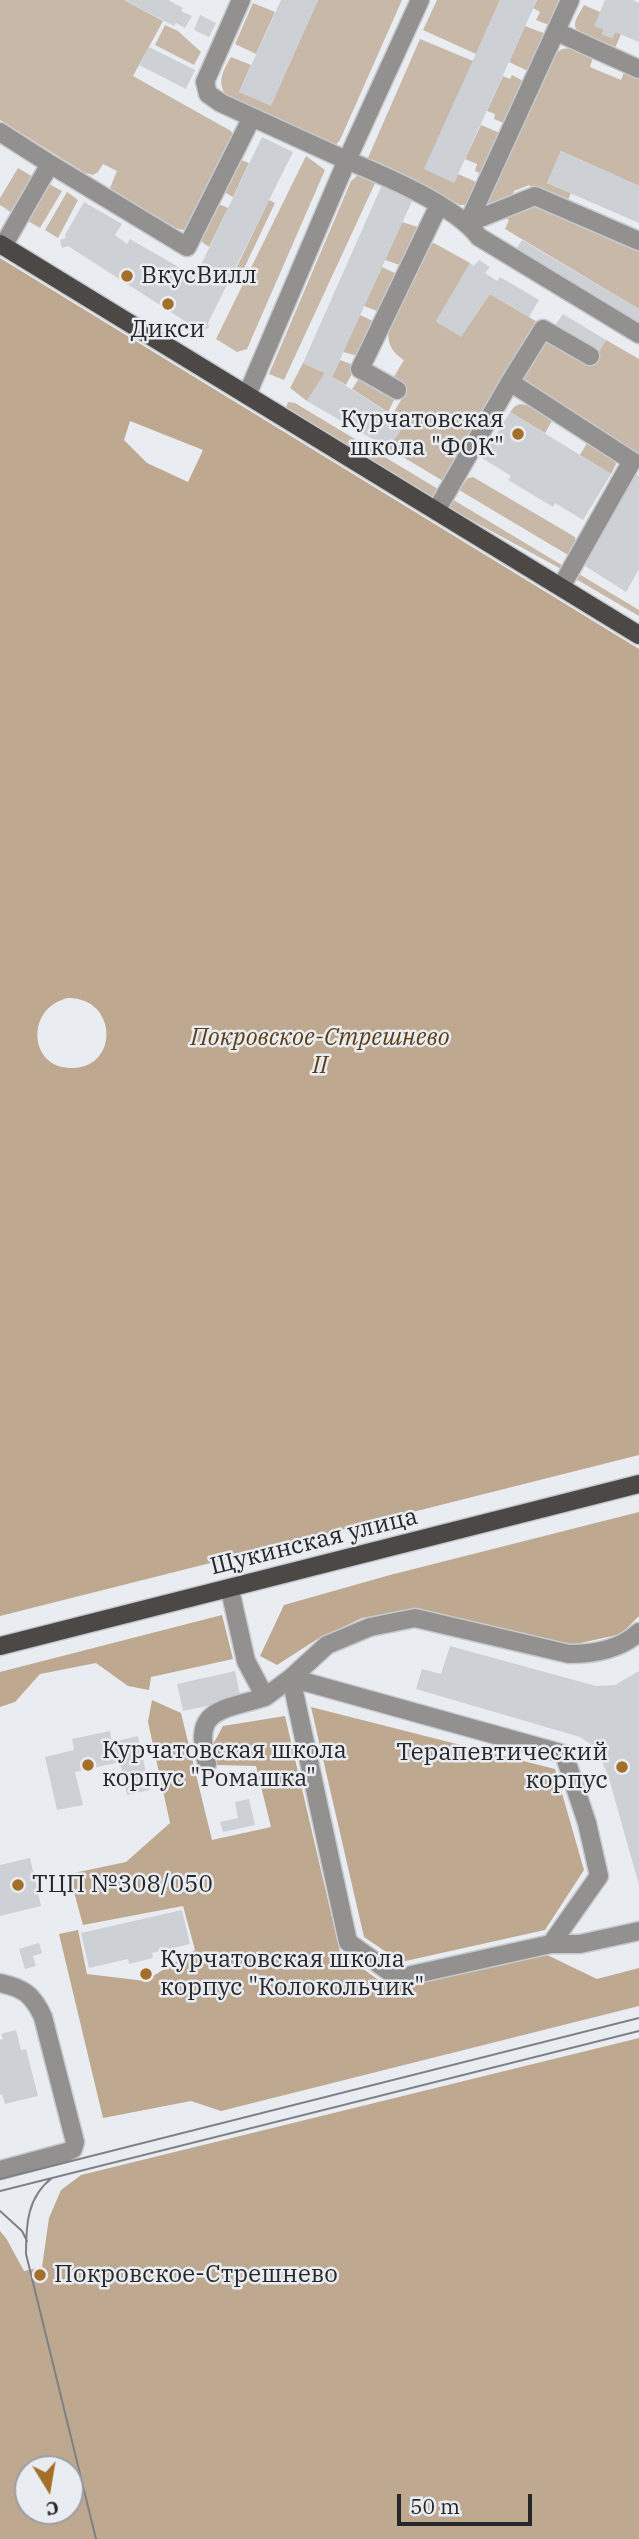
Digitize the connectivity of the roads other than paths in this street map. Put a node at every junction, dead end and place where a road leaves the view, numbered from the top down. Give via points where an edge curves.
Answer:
1 (241, 0) edge
2 (420, 0) edge
3 (570, 0) edge
4 (557, 33) junction
5 (639, 69) edge
6 (253, 117) junction
7 (0, 132) edge
8 (347, 160) junction
9 (50, 164) junction
10 (439, 205) junction
11 (468, 223) junction
12 (639, 242) edge
13 (1, 245) edge
14 (639, 334) edge
15 (590, 356) dead end
16 (510, 382) junction
17 (397, 390) dead end
18 (247, 395) junction
19 (635, 463) edge
20 (436, 511) junction
21 (561, 587) junction
22 (639, 635) edge
23 (639, 1485) edge
24 (230, 1590) junction
25 (639, 1632) edge
26 (0, 1646) edge
27 (291, 1678) junction
28 (265, 1697) junction
29 (207, 1764) dead end
30 (639, 1931) edge
31 (551, 1944) junction
32 (0, 1983) edge
33 (0, 2170) edge

1 - 6 street via 205,82 208,94
2 - 8 street
3 - 4 street
4 - 5 street
4 - 11 street
6 - 8 street
6 - 9 street via 187,247
7 - 9 street
8 - 10 street
8 - 18 street
9 - 13 street
10 - 11 street
10 - 17 street via 360,369
11 - 12 street via 535,195
11 - 14 street via 479,237
13 - 18 main road
15 - 16 street via 543,329
16 - 19 street
16 - 20 street
18 - 20 main road
19 - 21 street
20 - 21 main road
21 - 22 main road
23 - 24 main road, Щукинская улица
24 - 26 main road, Щукинская улица
24 - 28 street via 246,1661
25 - 27 street via 618,1646 569,1654 415,1618 369,1627 327,1645
27 - 28 street
27 - 31 street via 348,1942 398,1978
27 - 31 street via 564,1754 599,1876
28 - 29 street via 214,1713 202,1727
30 - 31 street via 580,1944
32 - 33 street via 17,1987 35,2000 75,2142 74,2149 67,2152

